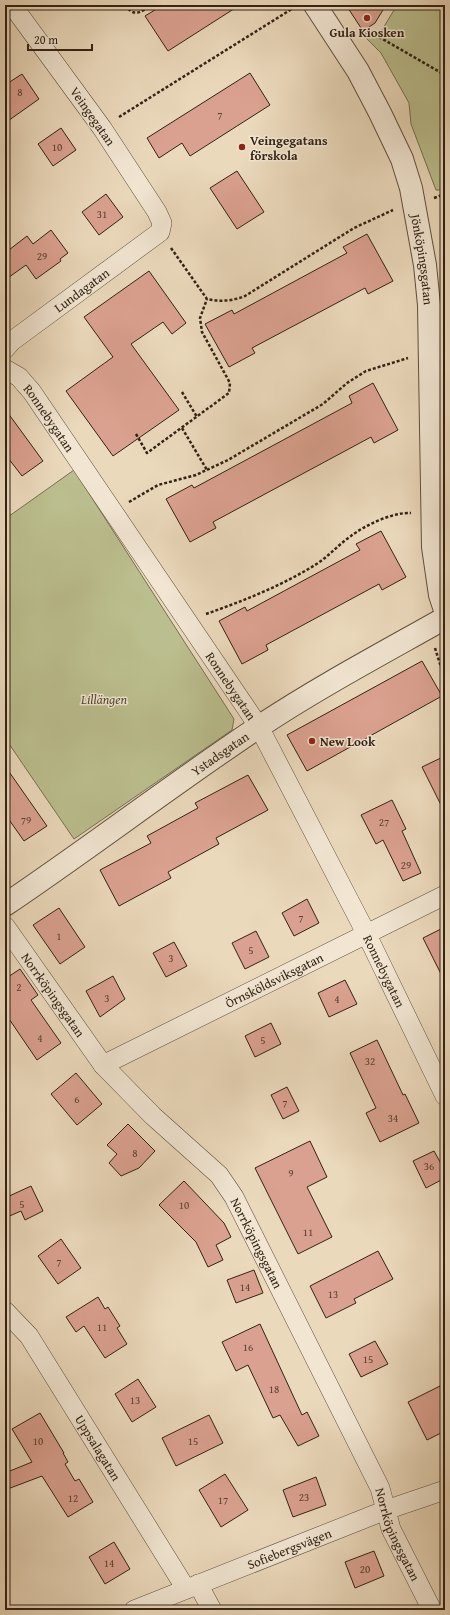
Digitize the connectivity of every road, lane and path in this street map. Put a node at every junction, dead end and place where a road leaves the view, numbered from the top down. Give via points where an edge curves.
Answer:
1 (12, 5) edge
2 (125, 5) edge
3 (152, 5) edge
4 (308, 9) edge
5 (343, 47) junction
6 (445, 75) edge
7 (102, 128) junction
8 (445, 194) edge
9 (414, 204) junction
10 (160, 232) junction
11 (207, 299) junction
12 (5, 349) edge
13 (430, 352) junction
14 (5, 368) edge
15 (182, 392) dead end
16 (197, 417) junction
17 (182, 428) junction
18 (136, 434) dead end
19 (207, 470) junction
20 (113, 511) junction
21 (432, 513) junction
22 (438, 620) edge
23 (188, 621) junction
24 (445, 658) edge
25 (445, 680) edge
26 (259, 726) junction
27 (445, 895) edge
28 (5, 905) edge
29 (5, 926) edge
30 (366, 933) junction
31 (103, 1065) junction
32 (445, 1096) edge
33 (5, 1311) edge
34 (445, 1490) edge
35 (386, 1510) junction
36 (192, 1586) junction
37 (134, 1610) edge
38 (212, 1610) edge
39 (432, 1610) edge

1 - 7 street, Veingegatan
2 - 3 path via 135,14
4 - 5 street, Jönköpingsgatan
4 - 7 path via 296,6
5 - 6 path via 367,33 374,34
5 - 9 street, Jönköpingsgatan via 392,135 407,173
7 - 10 street, Veingegatan via 161,218
8 - 9 path
9 - 11 path via 389,211 354,228 245,296 230,300
9 - 13 street, Jönköpingsgatan via 425,265
10 - 11 path
10 - 12 street, Lundagatan via 18,336
11 - 16 path via 200,318 202,332 230,384 229,393
13 - 19 path via 366,371 347,383 323,404
13 - 21 street, Jönköpingsgatan
14 - 20 street, Ronnebygatan via 19,377 32,392
15 - 16 path
16 - 17 path
17 - 18 path via 147,453
17 - 19 path
19 - 20 path via 158,485
20 - 23 street, Ronnebygatan
21 - 22 street, Jönköpingsgatan via 435,571 440,595
21 - 23 path via 405,513 378,521 351,535 316,565 236,604
22 - 24 path
22 - 25 path
22 - 26 street, Ystadsgatan
23 - 26 street, Ronnebygatan
26 - 28 street, Ystadsgatan
26 - 30 street, Ronnebygatan
27 - 30 street, Örnsköldsviksgatan
29 - 31 street, Norrköpingsgatan
30 - 31 street, Örnsköldsviksgatan
30 - 32 street, Ronnebygatan
31 - 35 street, Norrköpingsgatan via 153,1116 219,1175 234,1197 380,1488
33 - 36 street, Uppsalagatan via 29,1336
34 - 35 street, Sofiebergsvägen
35 - 36 street, Sofiebergsvägen
35 - 39 street, Norrköpingsgatan via 391,1529
36 - 37 street, Sofiebergsvägen
36 - 38 street, Uppsalagatan

